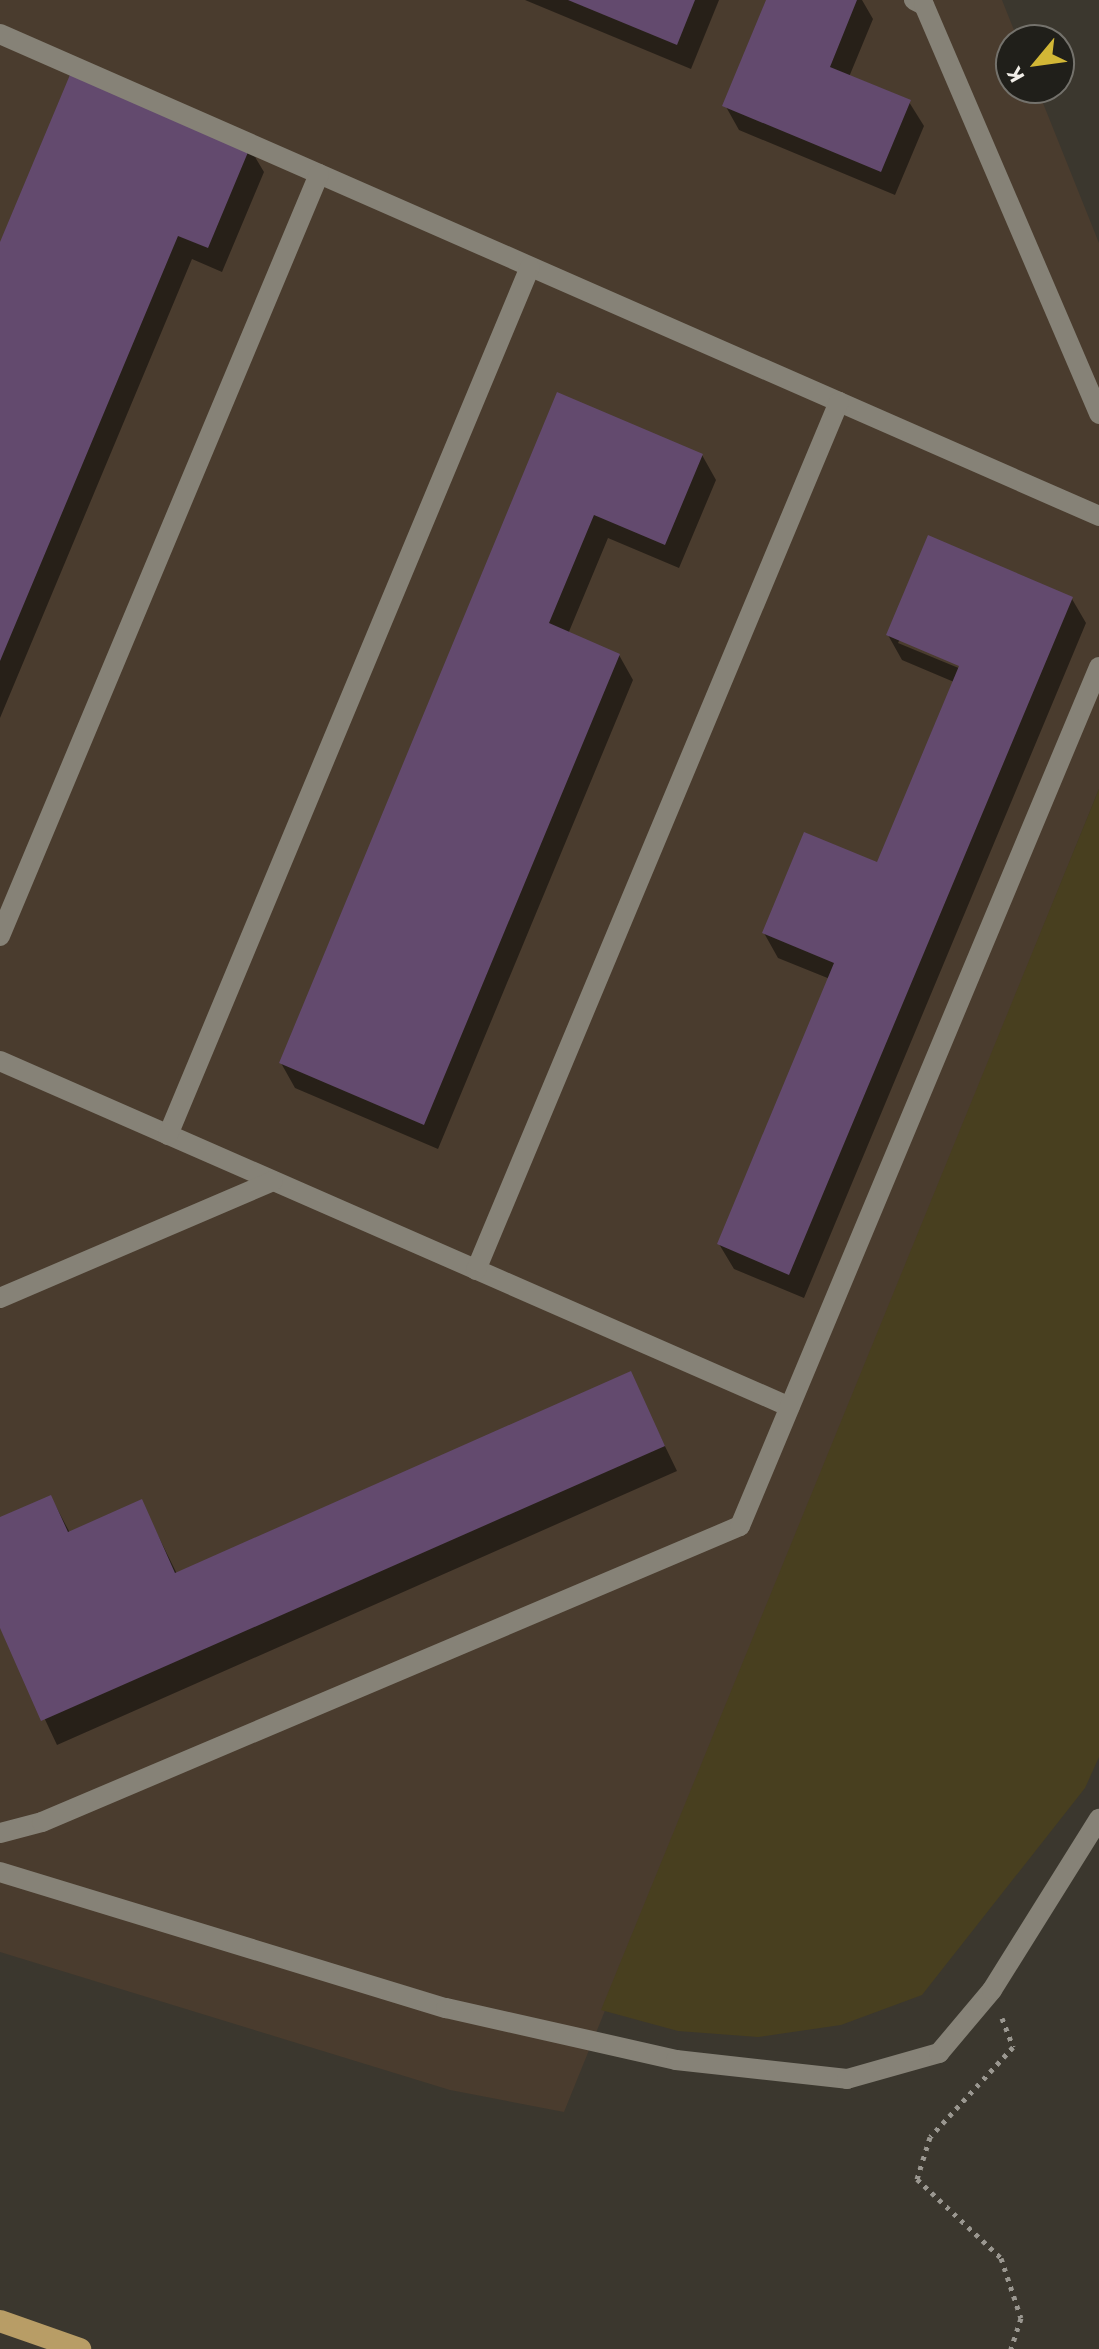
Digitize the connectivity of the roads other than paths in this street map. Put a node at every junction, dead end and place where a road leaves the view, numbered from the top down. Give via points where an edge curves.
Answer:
1 (914, 0) edge
2 (1, 38) edge
3 (319, 174) junction
4 (530, 267) junction
5 (839, 402) junction
6 (1099, 414) edge
7 (1099, 516) edge
8 (1099, 667) edge
9 (0, 936) edge
10 (0, 1061) edge
11 (168, 1135) junction
12 (273, 1181) junction
13 (476, 1270) junction
14 (0, 1298) edge
15 (790, 1407) junction
16 (1099, 1819) edge
17 (0, 1833) edge
18 (0, 1872) edge
19 (0, 2321) edge
20 (80, 2349) edge

1 - 6 street via 924,5
2 - 3 street
3 - 4 street
3 - 9 street
4 - 5 street
4 - 11 street
5 - 7 street
5 - 13 street
8 - 15 street
10 - 11 street
11 - 12 street
12 - 13 street
12 - 14 street
13 - 15 street
15 - 17 street via 740,1526 42,1822
16 - 18 street via 992,1990 939,2053 847,2079 676,2060 446,2008
19 - 20 highway

